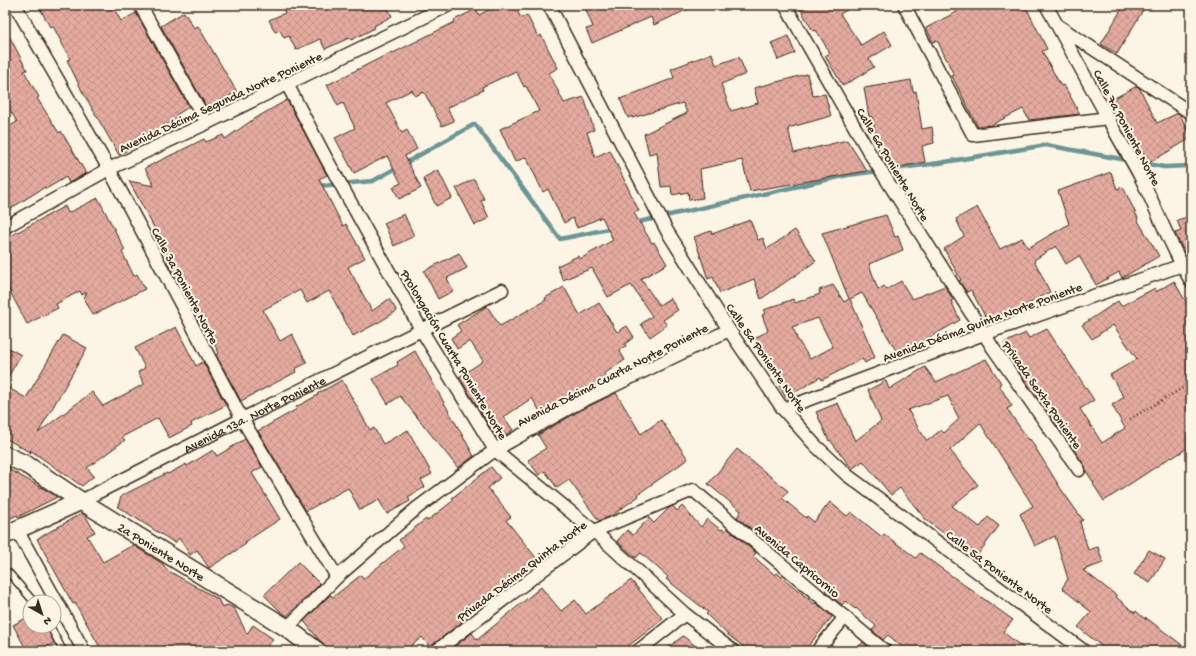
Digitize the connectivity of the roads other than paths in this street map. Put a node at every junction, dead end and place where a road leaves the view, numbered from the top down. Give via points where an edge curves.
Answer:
1 (14, 5) edge
2 (140, 5) edge
3 (449, 5) edge
4 (549, 5) edge
5 (785, 5) edge
6 (904, 5) edge
7 (1046, 5) edge
8 (1058, 26) junction
9 (288, 84) junction
10 (1191, 112) edge
11 (1108, 118) junction
12 (207, 123) junction
13 (109, 169) junction
14 (5, 227) edge
15 (1186, 263) edge
16 (1191, 281) edge
17 (502, 290) dead end
18 (729, 330) junction
19 (422, 331) junction
20 (984, 334) junction
21 (784, 409) junction
22 (242, 419) junction
23 (495, 450) junction
24 (5, 454) edge
25 (1079, 470) dead end
26 (693, 490) joint
27 (81, 501) junction
28 (594, 531) junction
29 (11, 533) edge
30 (5, 575) edge
31 (337, 577) junction
32 (27, 594) edge
33 (686, 614) junction
34 (845, 617) junction
35 (287, 628) junction
36 (54, 634) edge
37 (63, 651) edge
38 (84, 651) edge
39 (317, 651) edge
40 (436, 651) edge
41 (638, 651) edge
42 (733, 651) edge
43 (817, 651) edge
44 (885, 651) edge
45 (1084, 651) edge

1 - 13 street, Calle 3a Poniente Norte
2 - 12 street
3 - 9 street, Avenida Décima Segunda Norte Poniente
4 - 18 street, Calle 5a Poniente Norte via 667,231
5 - 20 street, Calle 6a Poniente Norte via 869,152
6 - 11 street via 974,135
7 - 8 street, Calle 7a Poniente Norte
8 - 10 street
8 - 11 street, Calle 7a Poniente Norte
9 - 12 street, Avenida Décima Segunda Norte Poniente
9 - 19 street, Prolongación Cuarta Poniente Norte
11 - 15 street, Calle 7a Poniente Norte
12 - 13 street, Avenida Décima Segunda Norte Poniente
13 - 14 street, Avenida Décima Segunda Norte Poniente
13 - 22 street, Calle 3a Poniente Norte
15 - 16 street, Calle 7a Poniente Norte
15 - 20 street, Avenida Décima Quinta Norte Poniente
17 - 19 street, Avenida 13a. Norte Poniente
18 - 21 street, Calle 5a Poniente Norte
18 - 23 street, Avenida Décima Cuarta Norte Poniente via 578,404
19 - 22 street, Avenida 13a. Norte Poniente
19 - 23 street, Prolongación Cuarta Poniente Norte
20 - 21 street, Avenida Décima Quinta Norte Poniente
20 - 25 street, Privada Sexta Poniente
21 - 45 street, Calle 5a Poniente Norte via 815,445 847,475
22 - 27 street, Avenida 13a. Norte Poniente
22 - 31 street, Calle 3a Poniente Norte
23 - 28 street, Prolongación Cuarta Poniente Norte
23 - 31 street, Avenida Décima Cuarta Norte Poniente via 417,508
24 - 27 street, 2a Poniente Norte via 27,465
26 - 28 street, Privada Décima Quinta Norte
26 - 34 street, Avenida Capricornio
27 - 29 street, Avenida 13a. Norte Poniente
27 - 35 street, 2a Poniente Norte
28 - 33 street, Prolongación Cuarta Poniente Norte
28 - 40 street, Privada Décima Quinta Norte
29 - 38 street
30 - 32 lane via 10,573
31 - 35 street, Avenida Décima Cuarta Norte Poniente
33 - 41 street
33 - 42 street, Prolongación Cuarta Poniente Norte
34 - 43 street
34 - 44 street, Avenida Capricornio
35 - 39 street, 2a Poniente Norte
36 - 37 lane

